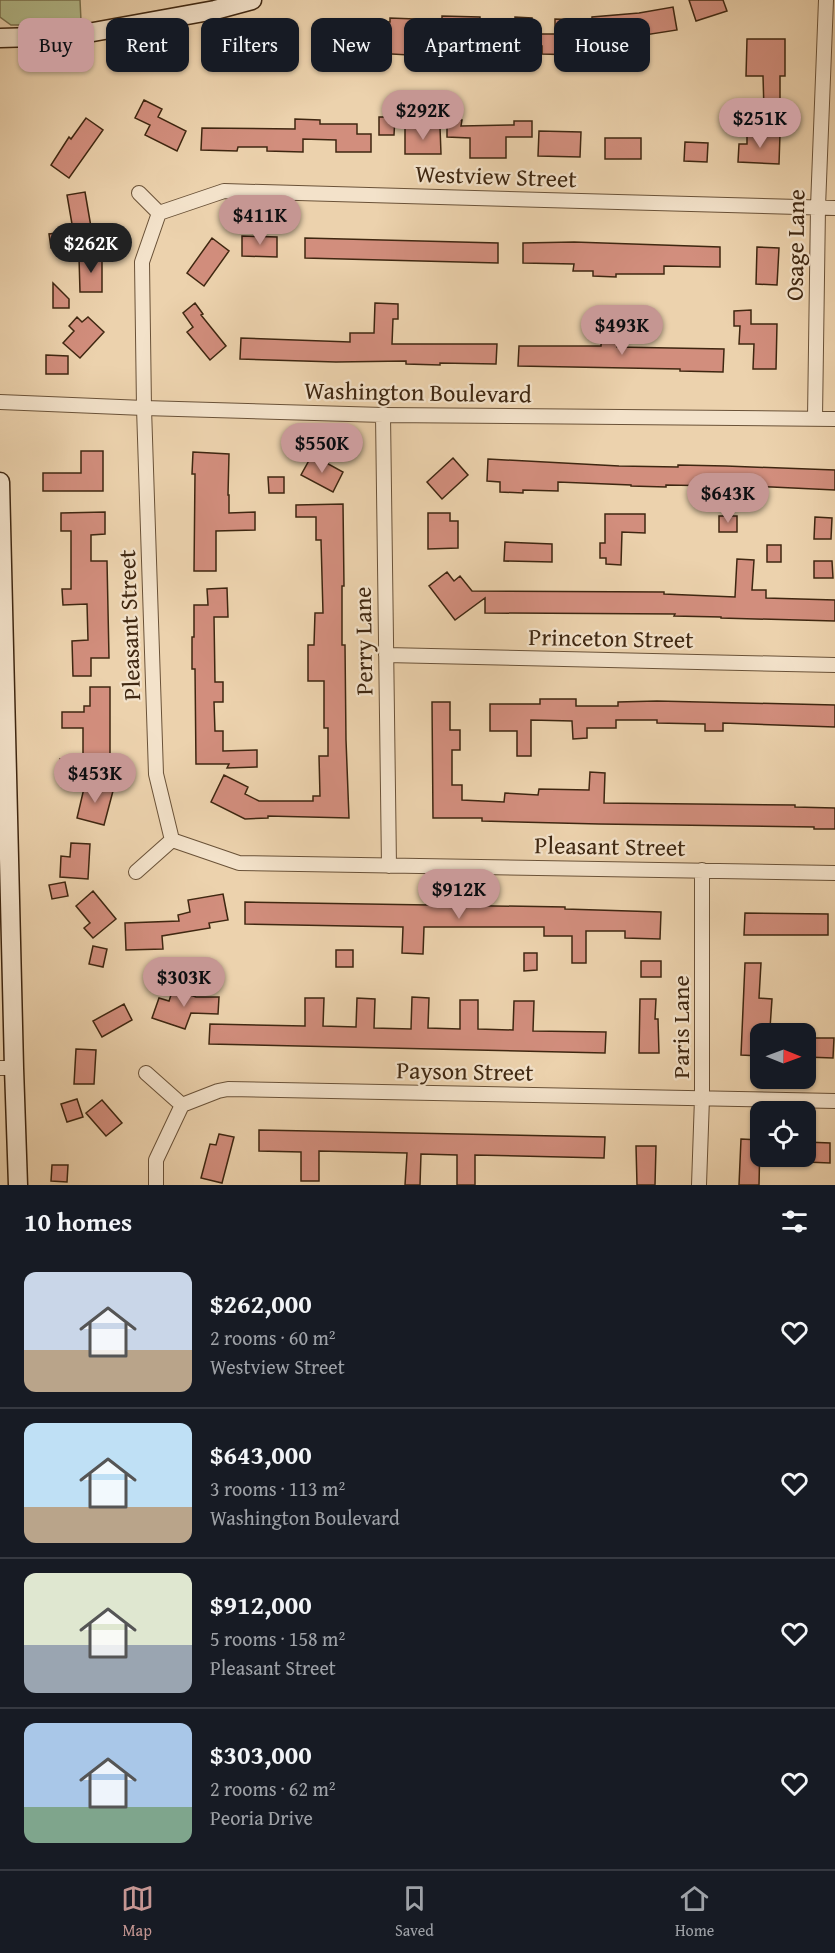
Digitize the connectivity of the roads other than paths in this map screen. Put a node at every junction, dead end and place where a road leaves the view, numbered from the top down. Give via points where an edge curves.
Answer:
1 (252, 0) edge
2 (826, 0) edge
3 (0, 38) edge
4 (139, 193) dead end
5 (818, 207) junction
6 (835, 208) edge
7 (159, 213) junction
8 (0, 402) edge
9 (144, 408) junction
10 (383, 415) junction
11 (815, 418) junction
12 (835, 419) edge
13 (0, 482) edge
14 (386, 655) junction
15 (835, 665) edge
16 (172, 840) junction
17 (389, 866) junction
18 (702, 870) junction
19 (136, 872) dead end
20 (835, 873) edge
21 (7, 1068) edge
22 (146, 1073) dead end
23 (702, 1098) junction
24 (835, 1101) edge
25 (182, 1106) junction
26 (18, 1185) edge
27 (156, 1185) edge
28 (699, 1185) edge

1 - 3 main road via 71,36
2 - 5 street, Osage Lane
4 - 7 street
5 - 6 street, Westview Street
5 - 7 street, Westview Street via 224,191
5 - 11 street, Osage Lane
7 - 9 street via 142,262
8 - 9 street, Washington Boulevard
9 - 10 street, Washington Boulevard
9 - 16 street, Pleasant Street via 156,774
10 - 11 street, Washington Boulevard
10 - 14 street, Perry Lane
11 - 12 street, Washington Boulevard
13 - 21 main road
14 - 15 street, Princeton Street
14 - 17 street, Perry Lane
16 - 17 street, Pleasant Street via 239,863
16 - 19 street
17 - 18 street, Pleasant Street
18 - 20 street, Pleasant Street
18 - 23 street, Paris Lane
21 - 26 main road
22 - 25 street
23 - 24 street, Payson Street
23 - 25 street, Payson Street via 240,1088 218,1091
23 - 28 street, Paris Lane
25 - 27 street via 156,1160

